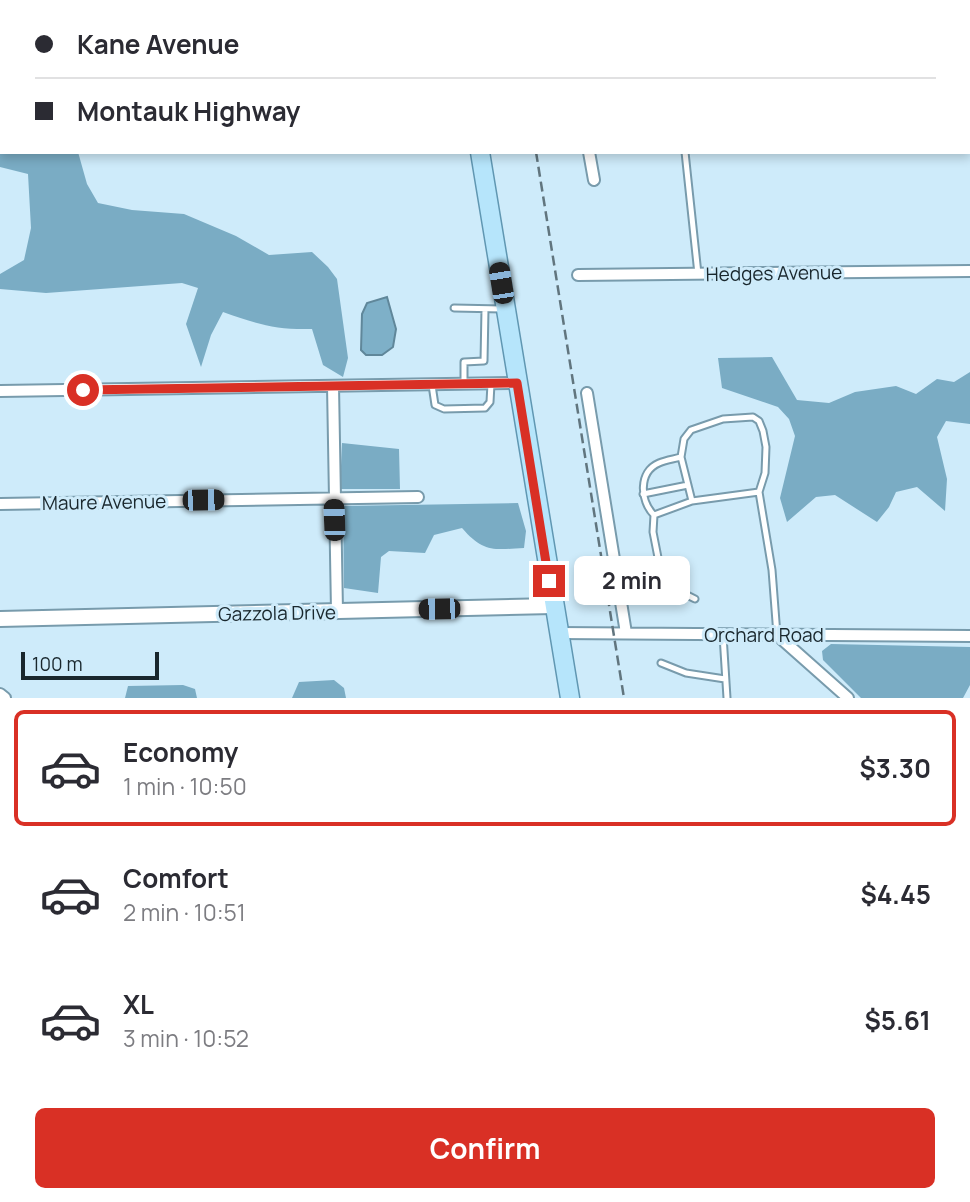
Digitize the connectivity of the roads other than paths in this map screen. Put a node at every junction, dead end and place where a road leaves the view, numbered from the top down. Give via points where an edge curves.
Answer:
1 (480, 154) edge
2 (589, 154) edge
3 (685, 154) edge
4 (594, 180) dead end
5 (970, 271) edge
6 (698, 274) junction
7 (578, 275) dead end
8 (454, 308) dead end
9 (485, 309) junction
10 (505, 309) junction
11 (491, 383) junction
12 (517, 383) junction
13 (432, 384) junction
14 (464, 384) junction
15 (333, 386) junction
16 (0, 391) edge
17 (587, 393) dead end
18 (681, 457) junction
19 (688, 485) junction
20 (759, 492) junction
21 (642, 494) junction
22 (333, 497) junction
23 (418, 497) dead end
24 (692, 500) junction
25 (0, 503) edge
26 (654, 515) junction
27 (695, 599) dead end
28 (553, 606) junction
29 (337, 611) junction
30 (0, 619) edge
31 (558, 633) junction
32 (626, 633) junction
33 (723, 635) junction
34 (777, 635) junction
35 (970, 636) edge
36 (661, 663) dead end
37 (725, 679) junction
38 (0, 694) edge
39 (5, 698) edge
40 (570, 698) edge
41 (727, 698) edge
42 (848, 698) edge

1 - 10 main road
2 - 4 street
3 - 6 lane
5 - 6 street, Hedges Avenue
6 - 7 street, Hedges Avenue
8 - 9 lane
9 - 10 lane
9 - 14 lane via 484,361 464,362
10 - 12 main road
11 - 12 street
11 - 13 lane via 485,408 444,409 435,405
11 - 14 street
12 - 28 main road
13 - 14 street
13 - 15 street
15 - 16 street
15 - 22 street
17 - 32 street
18 - 19 lane
18 - 20 lane via 691,430 723,419 753,417 759,421 766,447
18 - 21 lane via 656,463 643,481
19 - 21 lane
19 - 24 lane
20 - 24 lane
20 - 34 lane
21 - 26 lane
22 - 23 street, Maure Avenue
22 - 25 street, Maure Avenue
22 - 29 street
24 - 26 lane
26 - 27 lane via 663,583
28 - 29 street, Gazzola Drive
28 - 31 main road
29 - 30 street, Gazzola Drive
31 - 32 street, Orchard Road
31 - 40 main road
32 - 33 street, Orchard Road
33 - 34 street, Orchard Road
33 - 37 lane
34 - 35 street, Orchard Road
34 - 42 street
36 - 37 lane via 686,673
37 - 41 lane
38 - 39 street

